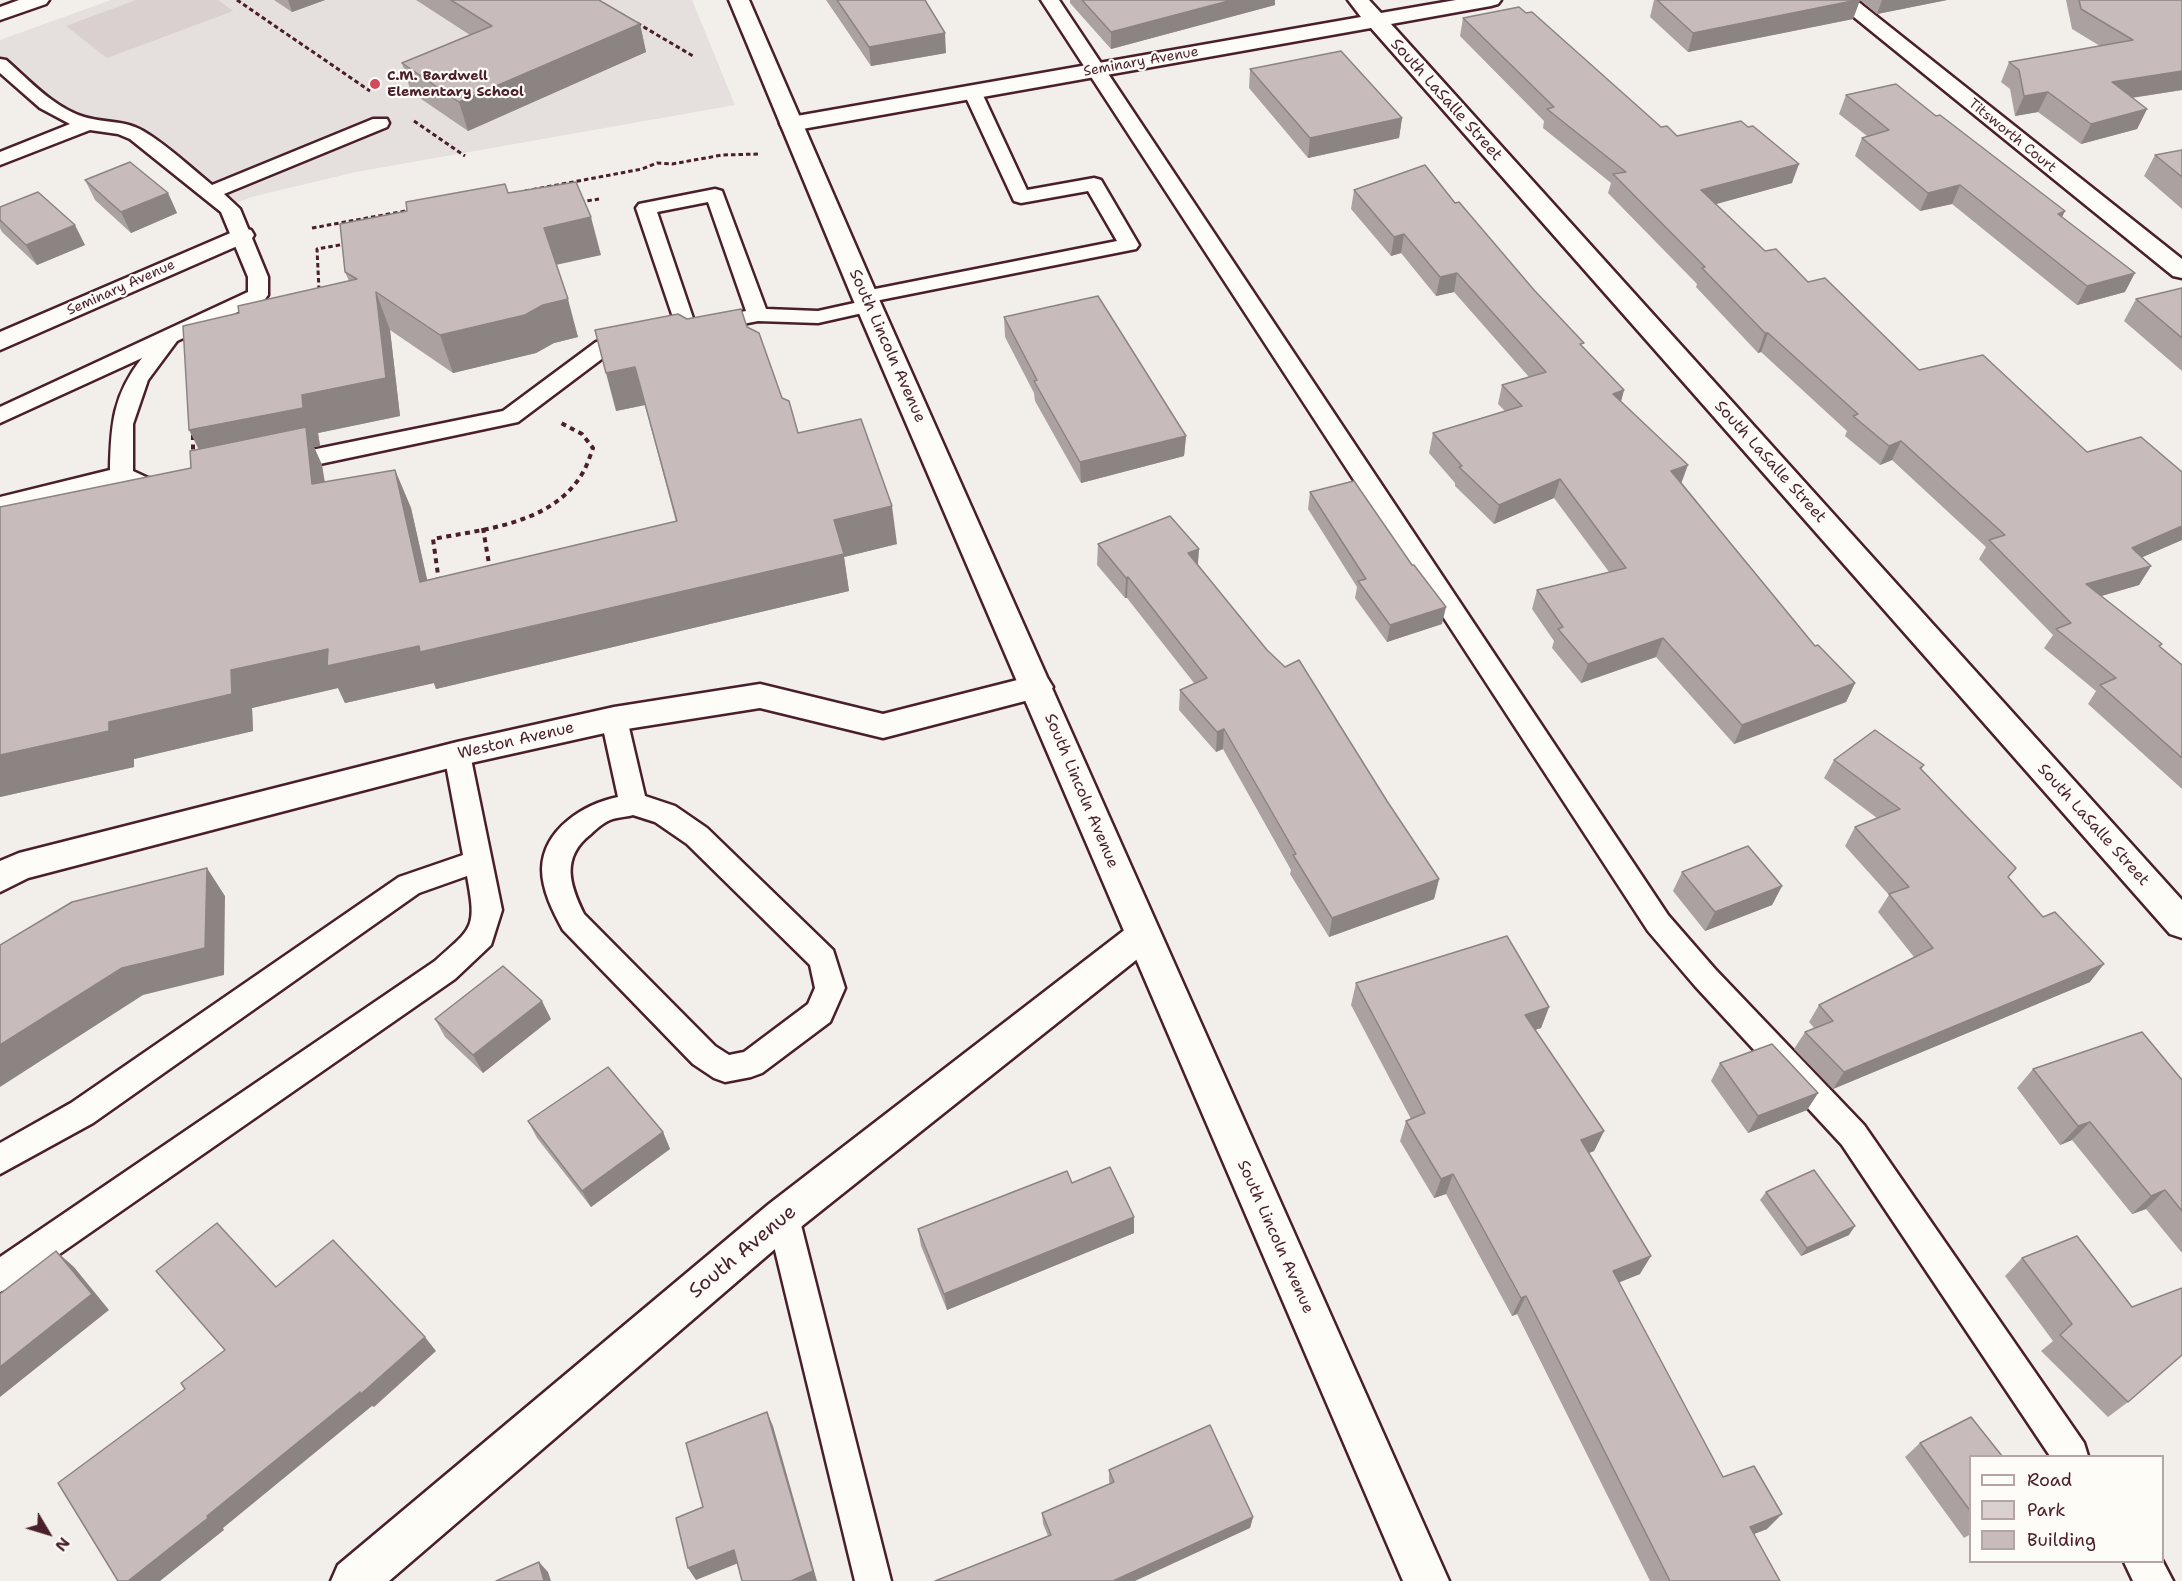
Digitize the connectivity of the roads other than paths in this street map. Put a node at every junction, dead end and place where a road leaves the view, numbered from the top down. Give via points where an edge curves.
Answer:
1 (39, 0) edge
2 (739, 0) edge
3 (1050, 0) edge
4 (1491, 0) edge
5 (1843, 0) edge
6 (1366, 10) edge
7 (0, 14) edge
8 (0, 64) edge
9 (1096, 70) junction
10 (972, 91) junction
11 (380, 123) dead end
12 (88, 124) junction
13 (791, 124) junction
14 (0, 159) edge
15 (210, 193) junction
16 (242, 235) junction
17 (2182, 271) edge
18 (867, 302) junction
19 (758, 315) junction
20 (686, 330) junction
21 (171, 336) junction
22 (0, 342) edge
23 (0, 416) edge
24 (258, 469) edge
25 (192, 472) edge
26 (121, 475) junction
27 (0, 505) edge
28 (1037, 687) junction
29 (614, 719) junction
30 (457, 754) junction
31 (633, 804) junction
32 (479, 861) junction
33 (0, 878) edge
34 (2182, 924) edge
35 (1143, 935) junction
36 (0, 1161) edge
37 (783, 1217) junction
38 (0, 1276) edge
39 (2070, 1455) edge
40 (2143, 1563) edge
41 (362, 1578) edge
42 (873, 1581) edge
43 (1426, 1581) edge
44 (2156, 1581) edge

1 - 7 street
2 - 13 street, South Lincoln Avenue
3 - 9 lane
4 - 6 street, Seminary Avenue
5 - 17 street, Titsworth Court
6 - 9 street, Seminary Avenue
6 - 34 street, South LaSalle Street
8 - 12 lane via 49,106
9 - 10 street, Seminary Avenue
9 - 39 lane via 1658,923 1687,959 1853,1135
10 - 13 street, Seminary Avenue
10 - 18 lane via 1021,197 1094,184 1129,245
11 - 15 lane
12 - 14 lane
12 - 15 lane via 129,130
13 - 18 street, South Lincoln Avenue
15 - 16 lane via 230,209
16 - 21 lane via 258,277 258,295
16 - 22 street, Seminary Avenue
18 - 19 lane via 818,316
18 - 28 street, South Lincoln Avenue
19 - 20 lane
19 - 20 lane via 715,195 646,208
20 - 24 lane via 604,347 510,417
21 - 23 lane
21 - 26 lane via 137,379 122,424
25 - 26 lane via 159,488
26 - 27 lane
28 - 29 street, Weston Avenue via 883,726 760,696
28 - 35 street, South Lincoln Avenue
29 - 30 street, Weston Avenue
29 - 31 lane
30 - 32 lane
30 - 33 street, Weston Avenue via 19,867
31 - 31 lane via 602,812 562,843 556,870 562,898 573,922 704,1055 725,1069 751,1064 819,1013 830,988 823,959 697,836 665,814
32 - 36 lane via 409,885 82,1113
32 - 38 lane via 488,910 481,937 445,970
35 - 37 street, South Avenue
35 - 43 street, South Lincoln Avenue
37 - 41 street, South Avenue
37 - 42 lane
40 - 44 lane

